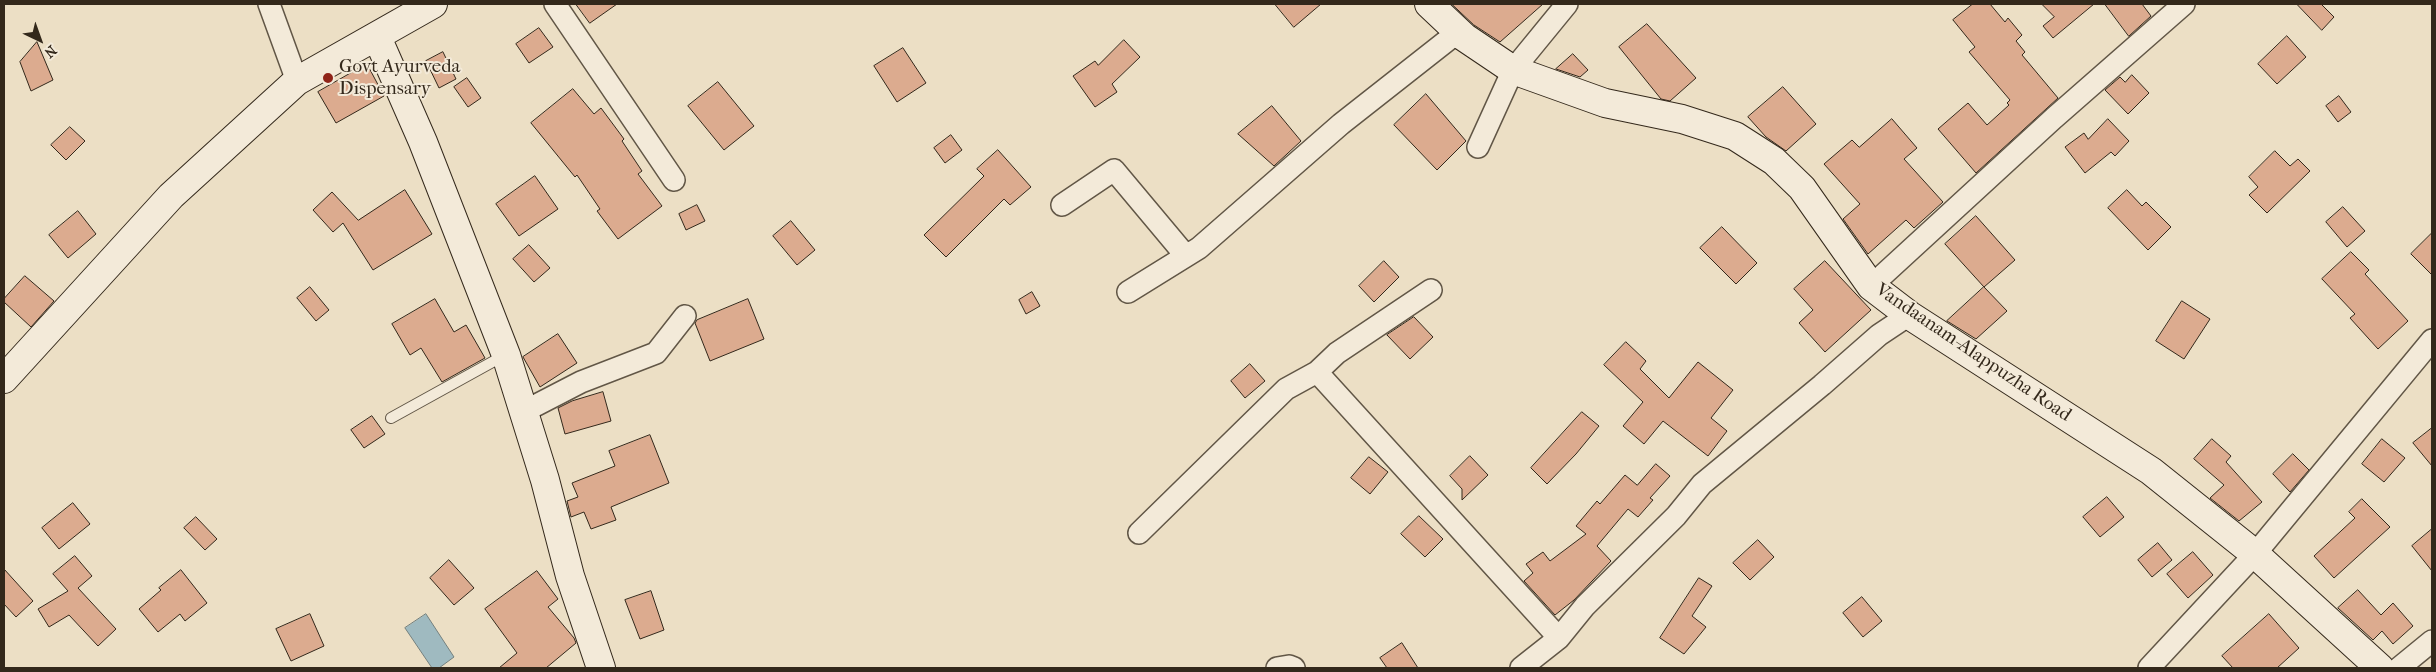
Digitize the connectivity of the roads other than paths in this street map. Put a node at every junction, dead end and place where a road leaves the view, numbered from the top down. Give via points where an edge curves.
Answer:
1 (270, 4) edge
2 (433, 4) edge
3 (555, 4) edge
4 (1429, 4) edge
5 (1567, 4) edge
6 (2184, 4) edge
7 (1458, 32) junction
8 (377, 37) junction
9 (1513, 70) junction
10 (297, 81) junction
11 (1478, 147) dead end
12 (674, 180) dead end
13 (1062, 205) dead end
14 (1186, 256) junction
15 (1871, 286) junction
16 (1431, 290) dead end
17 (1128, 292) dead end
18 (1909, 315) junction
19 (685, 316) dead end
20 (2432, 340) edge
21 (506, 355) junction
22 (1318, 372) junction
23 (4, 379) edge
24 (523, 412) junction
25 (391, 418) dead end
26 (1139, 533) dead end
27 (2255, 554) junction
28 (1559, 638) junction
29 (2432, 641) edge
30 (601, 668) edge
31 (1278, 668) edge
32 (1294, 668) edge
33 (1521, 668) edge
34 (2149, 668) edge
35 (2380, 668) edge
36 (2399, 668) edge

1 - 10 street
2 - 8 street
3 - 12 street
4 - 7 street, Vandaanam-Alappuzha Road
5 - 9 street
6 - 15 street
7 - 9 street, Vandaanam-Alappuzha Road
7 - 14 street via 1342,124
8 - 10 street
8 - 21 street via 423,142
9 - 11 street
9 - 15 street, Vandaanam-Alappuzha Road via 1605,103 1735,136 1774,161 1802,188
10 - 23 street via 171,196
13 - 14 street via 1114,170
14 - 17 street
15 - 18 street, Vandaanam-Alappuzha Road
16 - 22 street via 1336,353
18 - 27 street, Vandaanam-Alappuzha Road via 2150,471
18 - 28 street via 1879,335 1702,484 1676,516 1585,606
19 - 24 street via 656,353 581,382
20 - 27 street
21 - 24 street
21 - 25 lane
22 - 26 street via 1286,389
22 - 28 street
24 - 30 street via 570,576
27 - 34 street
27 - 35 street, Vandaanam-Alappuzha Road
28 - 33 street
29 - 36 street
31 - 32 street

